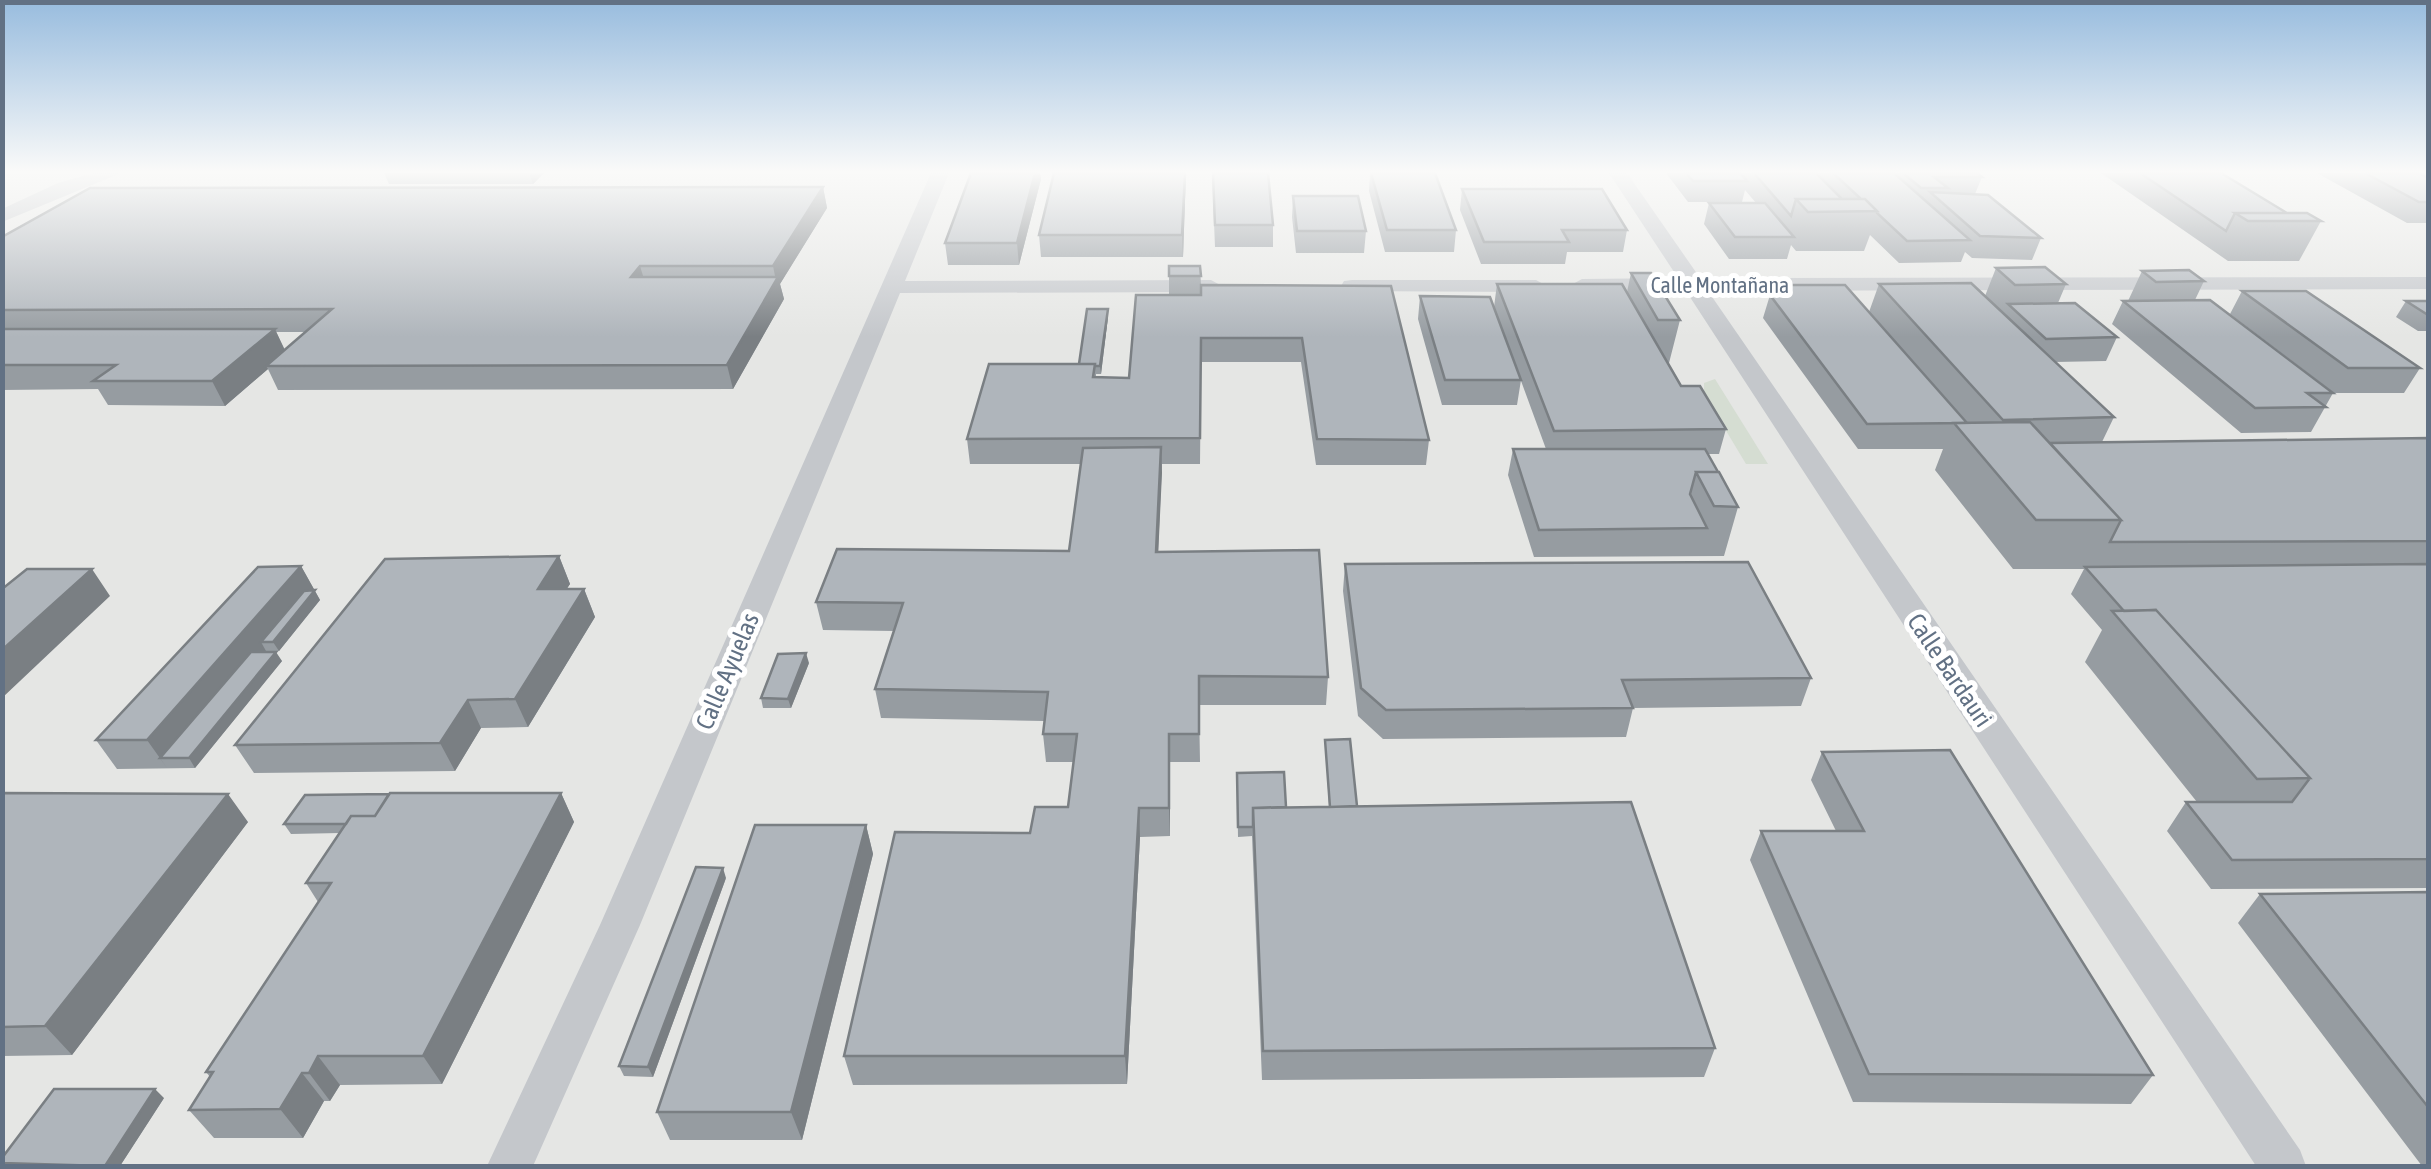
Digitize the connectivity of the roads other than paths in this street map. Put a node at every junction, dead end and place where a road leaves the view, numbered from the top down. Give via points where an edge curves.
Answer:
1 (917, 228) edge
2 (1654, 228) edge
3 (2428, 283) edge
4 (1692, 285) junction
5 (1240, 286) edge
6 (1337, 286) edge
7 (892, 287) junction
8 (510, 1166) edge
9 (2282, 1166) edge

1 - 7 street, Calle Ayuelas
2 - 4 street, Calle Bardauri
3 - 4 street, Calle Montañana
4 - 6 street, Calle Montañana
4 - 9 street, Calle Bardauri
5 - 7 street
7 - 8 street, Calle Ayuelas

